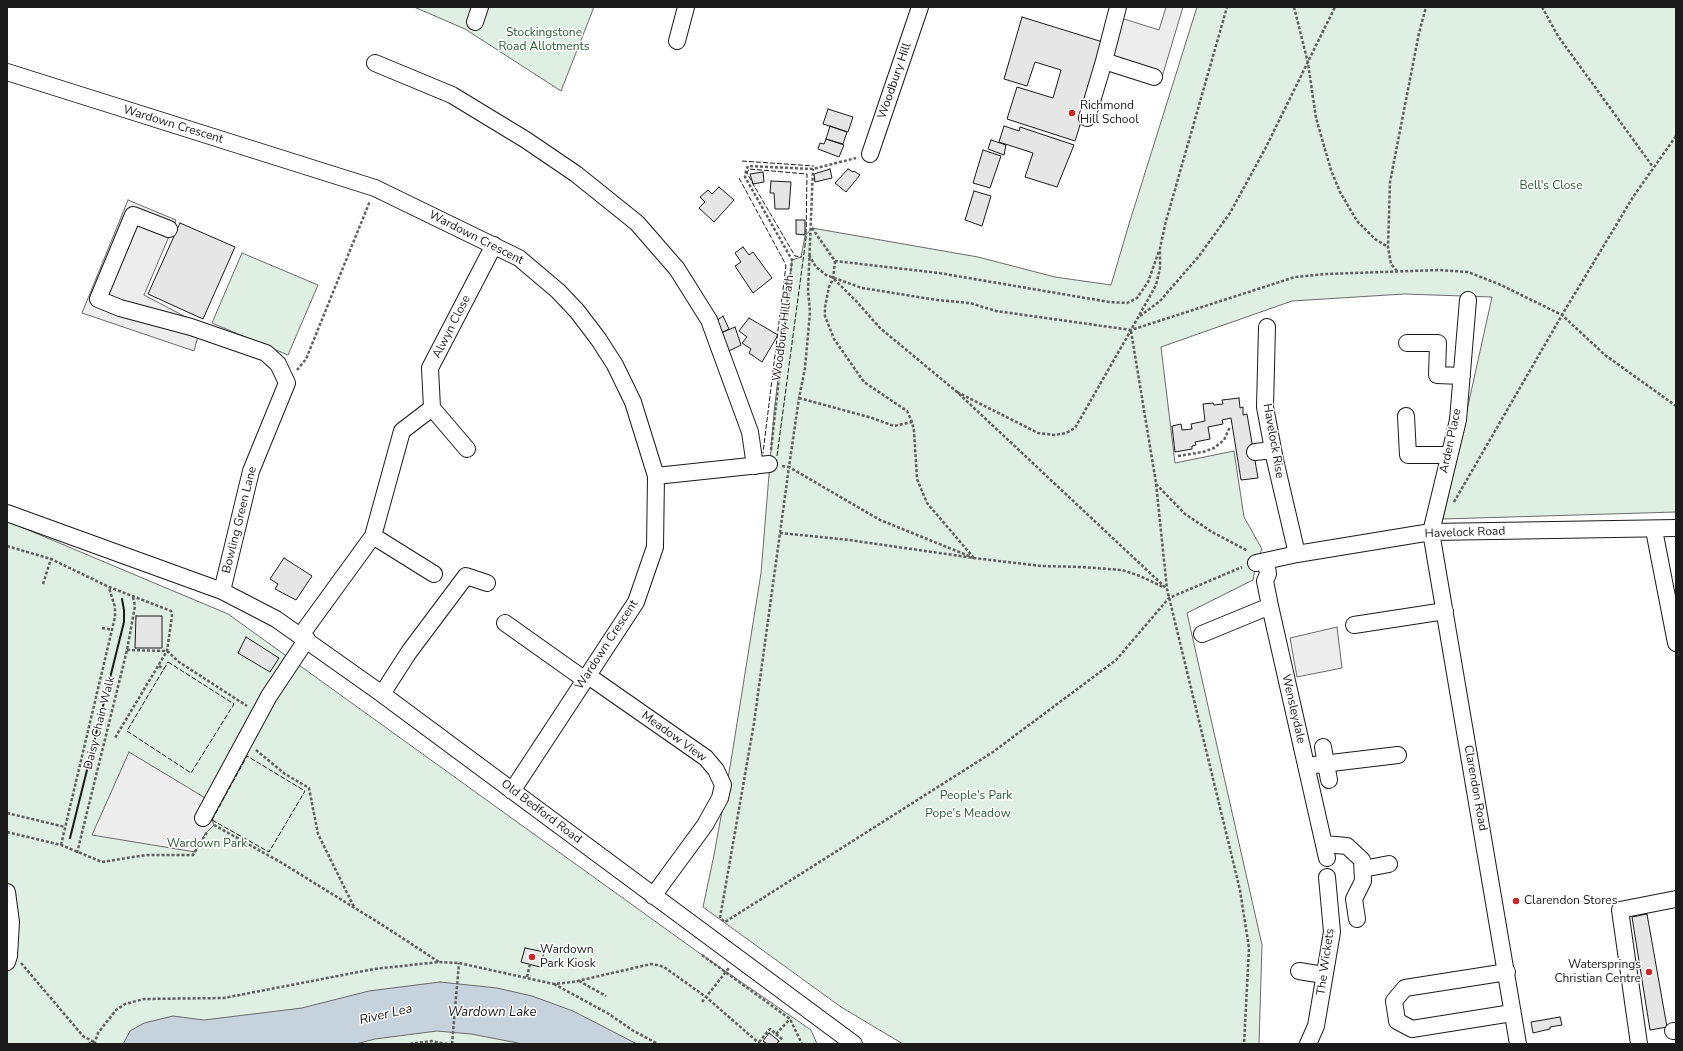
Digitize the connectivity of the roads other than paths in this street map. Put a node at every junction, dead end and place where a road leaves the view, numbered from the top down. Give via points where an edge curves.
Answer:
1 (686, 7) edge
2 (920, 7) edge
3 (1118, 7) edge
4 (677, 41) dead end
5 (1104, 61) junction
6 (375, 63) dead end
7 (7, 72) edge
8 (1154, 77) dead end
9 (1086, 118) dead end
10 (870, 154) road end
11 (169, 228) dead end
12 (494, 245) junction
13 (1468, 300) dead end
14 (1267, 327) dead end
15 (1407, 343) dead end
16 (1462, 376) junction
17 (432, 408) junction
18 (1406, 416) dead end
19 (466, 450) dead end
20 (1273, 450) junction
21 (1256, 452) dead end
22 (1448, 455) junction
23 (656, 476) junction
24 (7, 513) edge
25 (1676, 528) edge
26 (1654, 530) junction
27 (1430, 532) junction
28 (373, 536) junction
29 (1297, 554) junction
30 (1261, 562) joint
31 (434, 574) dead end
32 (487, 583) dead end
33 (222, 590) junction
34 (1270, 606) junction
35 (1445, 611) junction
36 (506, 623) dead end
37 (1354, 625) dead end
38 (1202, 634) dead end
39 (304, 637) junction
40 (1676, 643) edge
41 (586, 677) junction
42 (382, 694) junction
43 (1323, 748) dead end
44 (1398, 755) dead end
45 (1326, 764) junction
46 (1306, 766) junction
47 (1329, 780) dead end
48 (512, 791) junction
49 (209, 822) road end
50 (1389, 864) dead end
51 (1362, 869) junction
52 (1328, 877) dead end
53 (7, 892) edge
54 (653, 896) junction
55 (1676, 899) edge
56 (9, 919) edge
57 (1357, 919) dead end
58 (8, 959) edge
59 (1299, 971) dead end
60 (1507, 972) junction
61 (1324, 975) junction
62 (1512, 1012) junction
63 (854, 1044) edge
64 (1308, 1044) edge
65 (1518, 1044) edge
66 (1640, 1044) edge

1 - 4 street
2 - 10 street, Woodbury Hill
3 - 5 street
5 - 8 street
5 - 9 street
6 - 23 street via 452,95 576,174 637,223 677,269 709,320 762,465
7 - 12 street, Wardown Crescent via 375,188
11 - 33 street, Bowling Green Lane via 133,215 98,299 266,353 278,364 287,384 251,471
12 - 17 street, Alwyn Close via 430,368
12 - 23 street, Wardown Crescent via 519,258 558,291 577,310 599,340 615,365 633,402
13 - 16 street, Arden Place
14 - 20 street, Havelock Rise via 1258,408
15 - 16 street via 1438,343 1437,375
16 - 22 street, Arden Place via 1458,420
17 - 19 street
17 - 28 street via 402,431
18 - 22 street via 1408,455
20 - 21 street
20 - 29 street, Havelock Rise via 1273,481
22 - 27 street, Arden Place
23 - 41 street, Wardown Crescent via 655,547 636,602
24 - 33 street, Old Bedford Road
25 - 26 street, Havelock Road
26 - 27 street, Havelock Road
26 - 40 street
27 - 29 street, Havelock Road
27 - 35 street, Clarendon Road
28 - 31 street
28 - 39 street
29 - 30 street, Havelock Road
30 - 34 street, Wensleydale via 1268,574 1265,581
32 - 42 street via 466,576 409,652
33 - 39 street, Old Bedford Road via 276,618
34 - 38 street
34 - 46 street, Wensleydale via 1288,660
35 - 37 street
35 - 60 street, Clarendon Road
36 - 41 street
39 - 42 street, Old Bedford Road
39 - 49 street via 244,742
41 - 48 street, Wardown Crescent
41 - 54 street, Meadow View via 706,758 716,770 723,785 720,798 705,825
42 - 48 street, Old Bedford Road
43 - 45 street
44 - 45 street
45 - 46 street
45 - 47 street
46 - 51 street, Wensleydale via 1325,851 1348,846 1362,860
48 - 54 street, Old Bedford Road
50 - 51 street
51 - 57 street via 1363,881 1354,899
52 - 61 street, The Wickets via 1332,932
53 - 56 street
54 - 63 street, Old Bedford Road
55 - 66 street via 1620,910
56 - 58 street
59 - 61 street
60 - 62 street, Clarendon Road
60 - 62 street via 1405,988 1394,1001 1397,1021 1412,1029
61 - 64 street, The Wickets via 1316,1026
62 - 65 street, Clarendon Road

